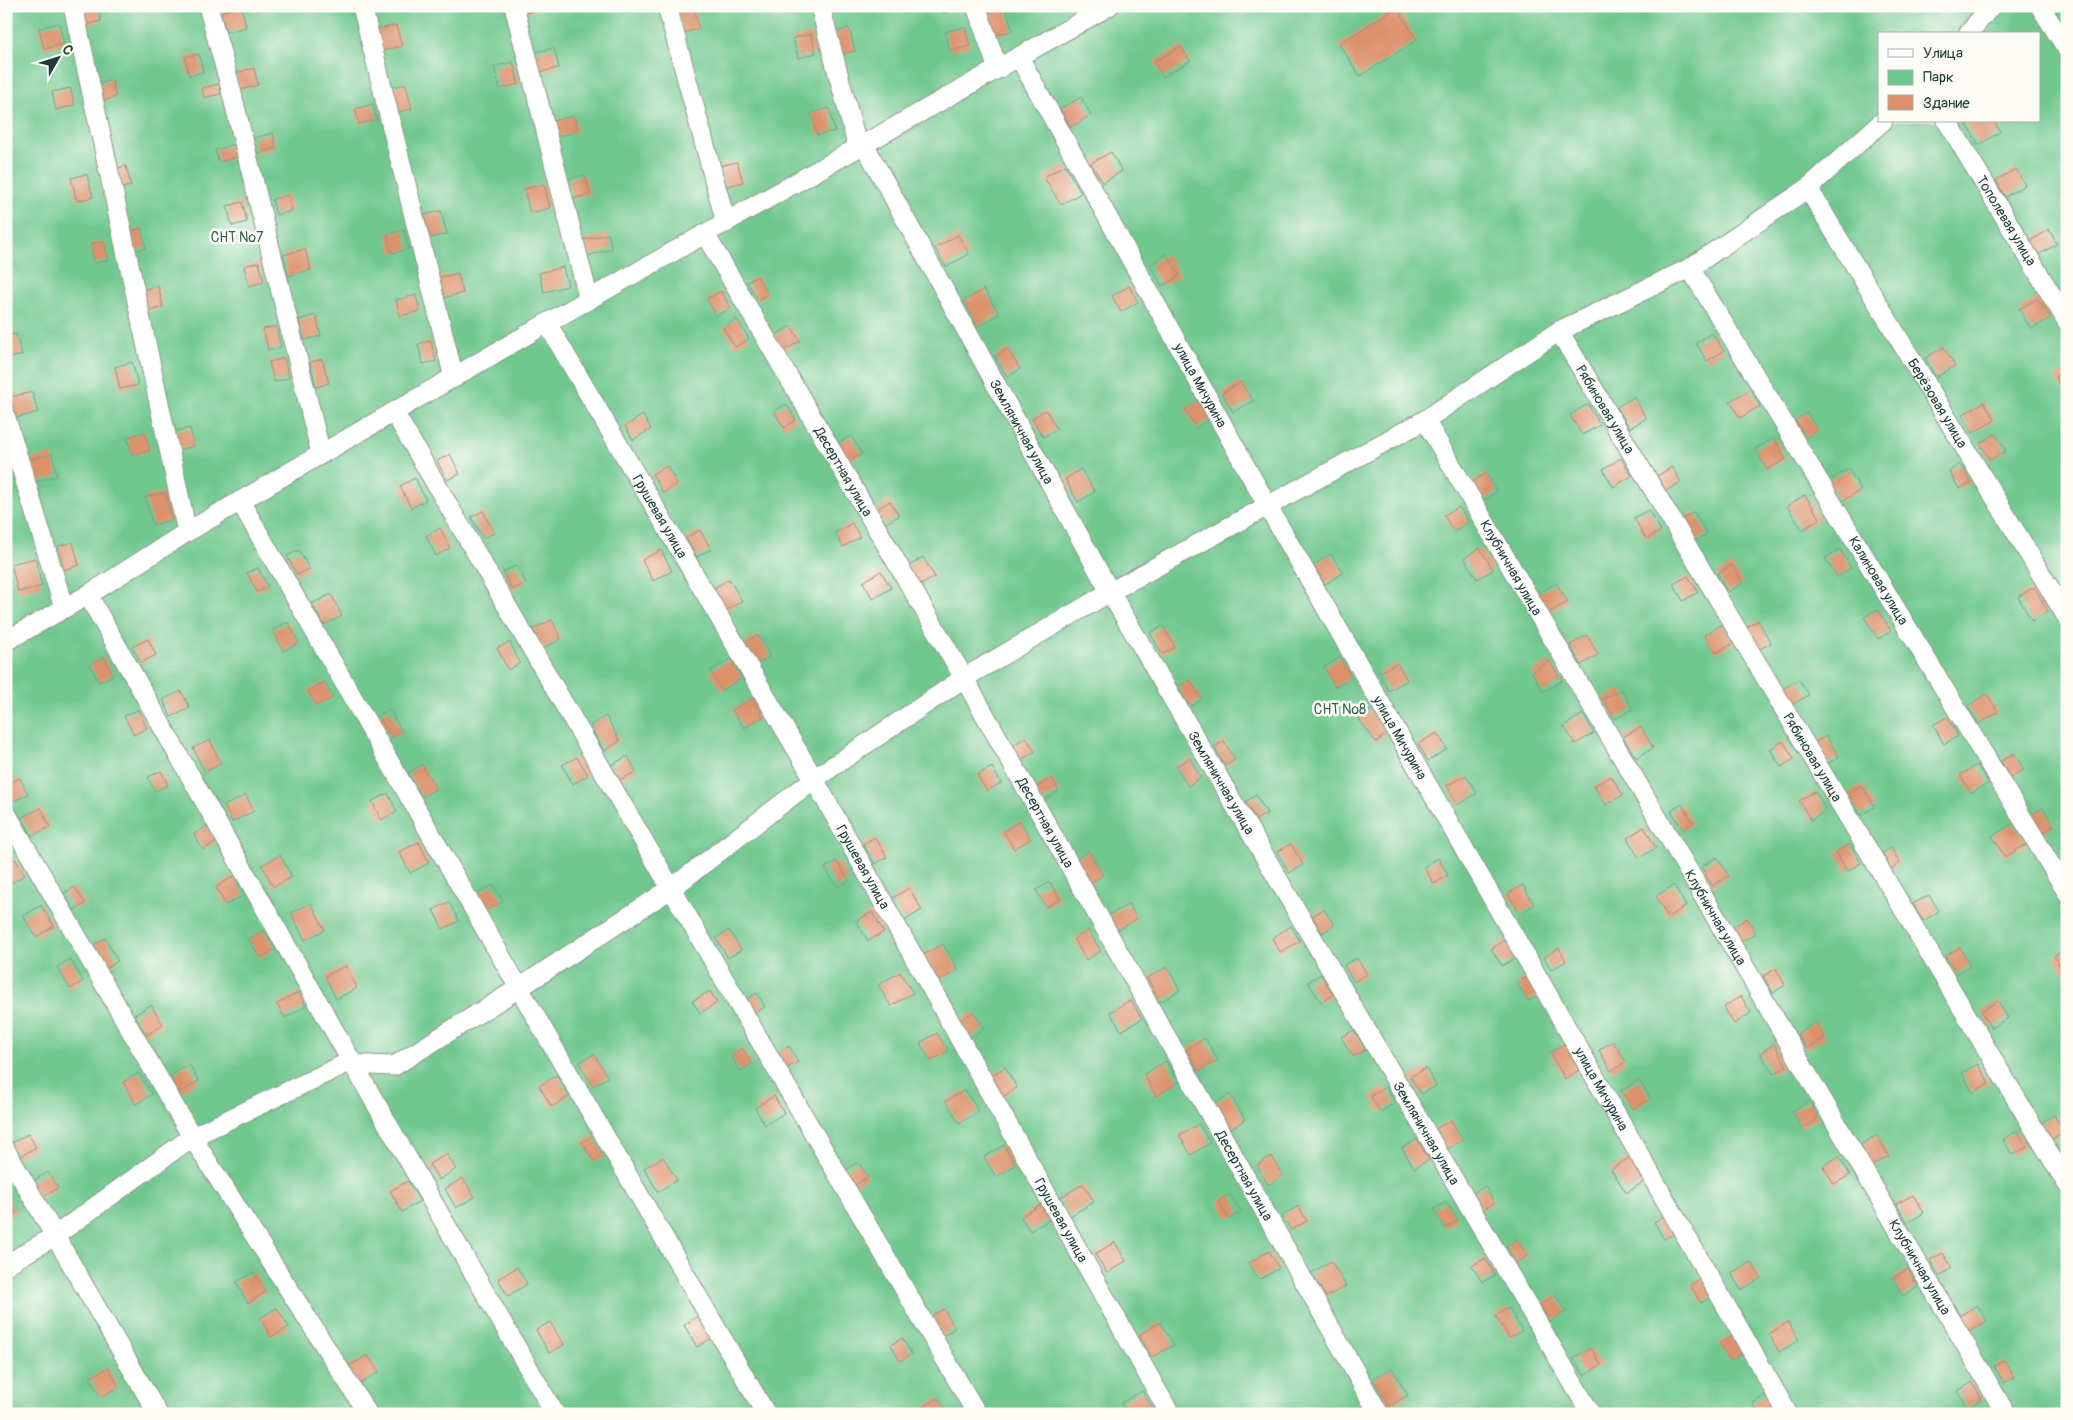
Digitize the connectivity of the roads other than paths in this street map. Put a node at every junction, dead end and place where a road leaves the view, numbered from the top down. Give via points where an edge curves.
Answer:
1 (73, 6) edge
2 (208, 6) edge
3 (362, 6) edge
4 (514, 6) edge
5 (667, 6) edge
6 (820, 6) edge
7 (976, 6) edge
8 (1109, 6) edge
9 (1991, 6) edge
10 (2040, 6) edge
11 (1970, 32) edge
12 (2067, 49) edge
13 (1019, 57) junction
14 (998, 69) junction
15 (1882, 122) edge
16 (1948, 122) edge
17 (861, 146) junction
18 (1808, 188) junction
19 (726, 223) junction
20 (705, 234) junction
21 (1690, 268) junction
22 (589, 300) junction
23 (2067, 321) edge
24 (547, 323) junction
25 (1559, 332) junction
26 (454, 378) junction
27 (394, 412) junction
28 (6, 418) edge
29 (1425, 420) junction
30 (321, 454) junction
31 (240, 501) junction
32 (1268, 505) junction
33 (187, 532) junction
34 (1110, 592) junction
35 (88, 596) junction
36 (64, 608) junction
37 (2067, 617) edge
38 (6, 640) edge
39 (964, 678) junction
40 (814, 779) junction
41 (6, 813) edge
42 (672, 888) junction
43 (2067, 892) edge
44 (519, 988) junction
45 (353, 1064) junction
46 (192, 1137) junction
47 (6, 1151) edge
48 (2067, 1184) edge
49 (56, 1235) junction
50 (6, 1265) edge
51 (158, 1414) edge
52 (368, 1414) edge
53 (555, 1414) edge
54 (766, 1414) edge
55 (977, 1414) edge
56 (1170, 1414) edge
57 (1379, 1414) edge
58 (1591, 1414) edge
59 (1788, 1414) edge
60 (2006, 1414) edge

1 - 33 street
2 - 30 street via 230,82
3 - 26 street
4 - 22 street
5 - 19 street
6 - 17 street, Земляничная улица
7 - 14 street
8 - 13 street
9 - 11 street
10 - 12 street
13 - 14 street
13 - 32 street, улица Мичурина
14 - 17 street
15 - 18 street
16 - 23 street, Тополевая улица
17 - 19 street
17 - 34 street, Земляничная улица
18 - 21 street
18 - 37 street, Берёзовая улица
19 - 20 street
20 - 22 street
20 - 39 street, Десертная улица
21 - 25 street
21 - 43 street, Калиновая улица
22 - 24 street
24 - 26 street
24 - 40 street, Грушевая улица
25 - 29 street
25 - 48 street, Рябиновая улица
26 - 27 street
27 - 30 street
27 - 42 street
28 - 36 street
29 - 32 street
29 - 60 street, Клубничная улица
30 - 31 street
31 - 33 street
31 - 44 street
32 - 34 street
32 - 59 street, улица Мичурина
33 - 35 street
34 - 39 street
34 - 58 street, Земляничная улица
35 - 36 street
35 - 45 street
36 - 38 street
39 - 40 street
39 - 57 street, Десертная улица
40 - 42 street
40 - 56 street, Грушевая улица
41 - 46 street
42 - 44 street
42 - 55 street
44 - 45 street via 394,1066
44 - 54 street
45 - 46 street via 345,1064
45 - 53 street
46 - 49 street
46 - 52 street
47 - 49 street
49 - 50 street
49 - 51 street

